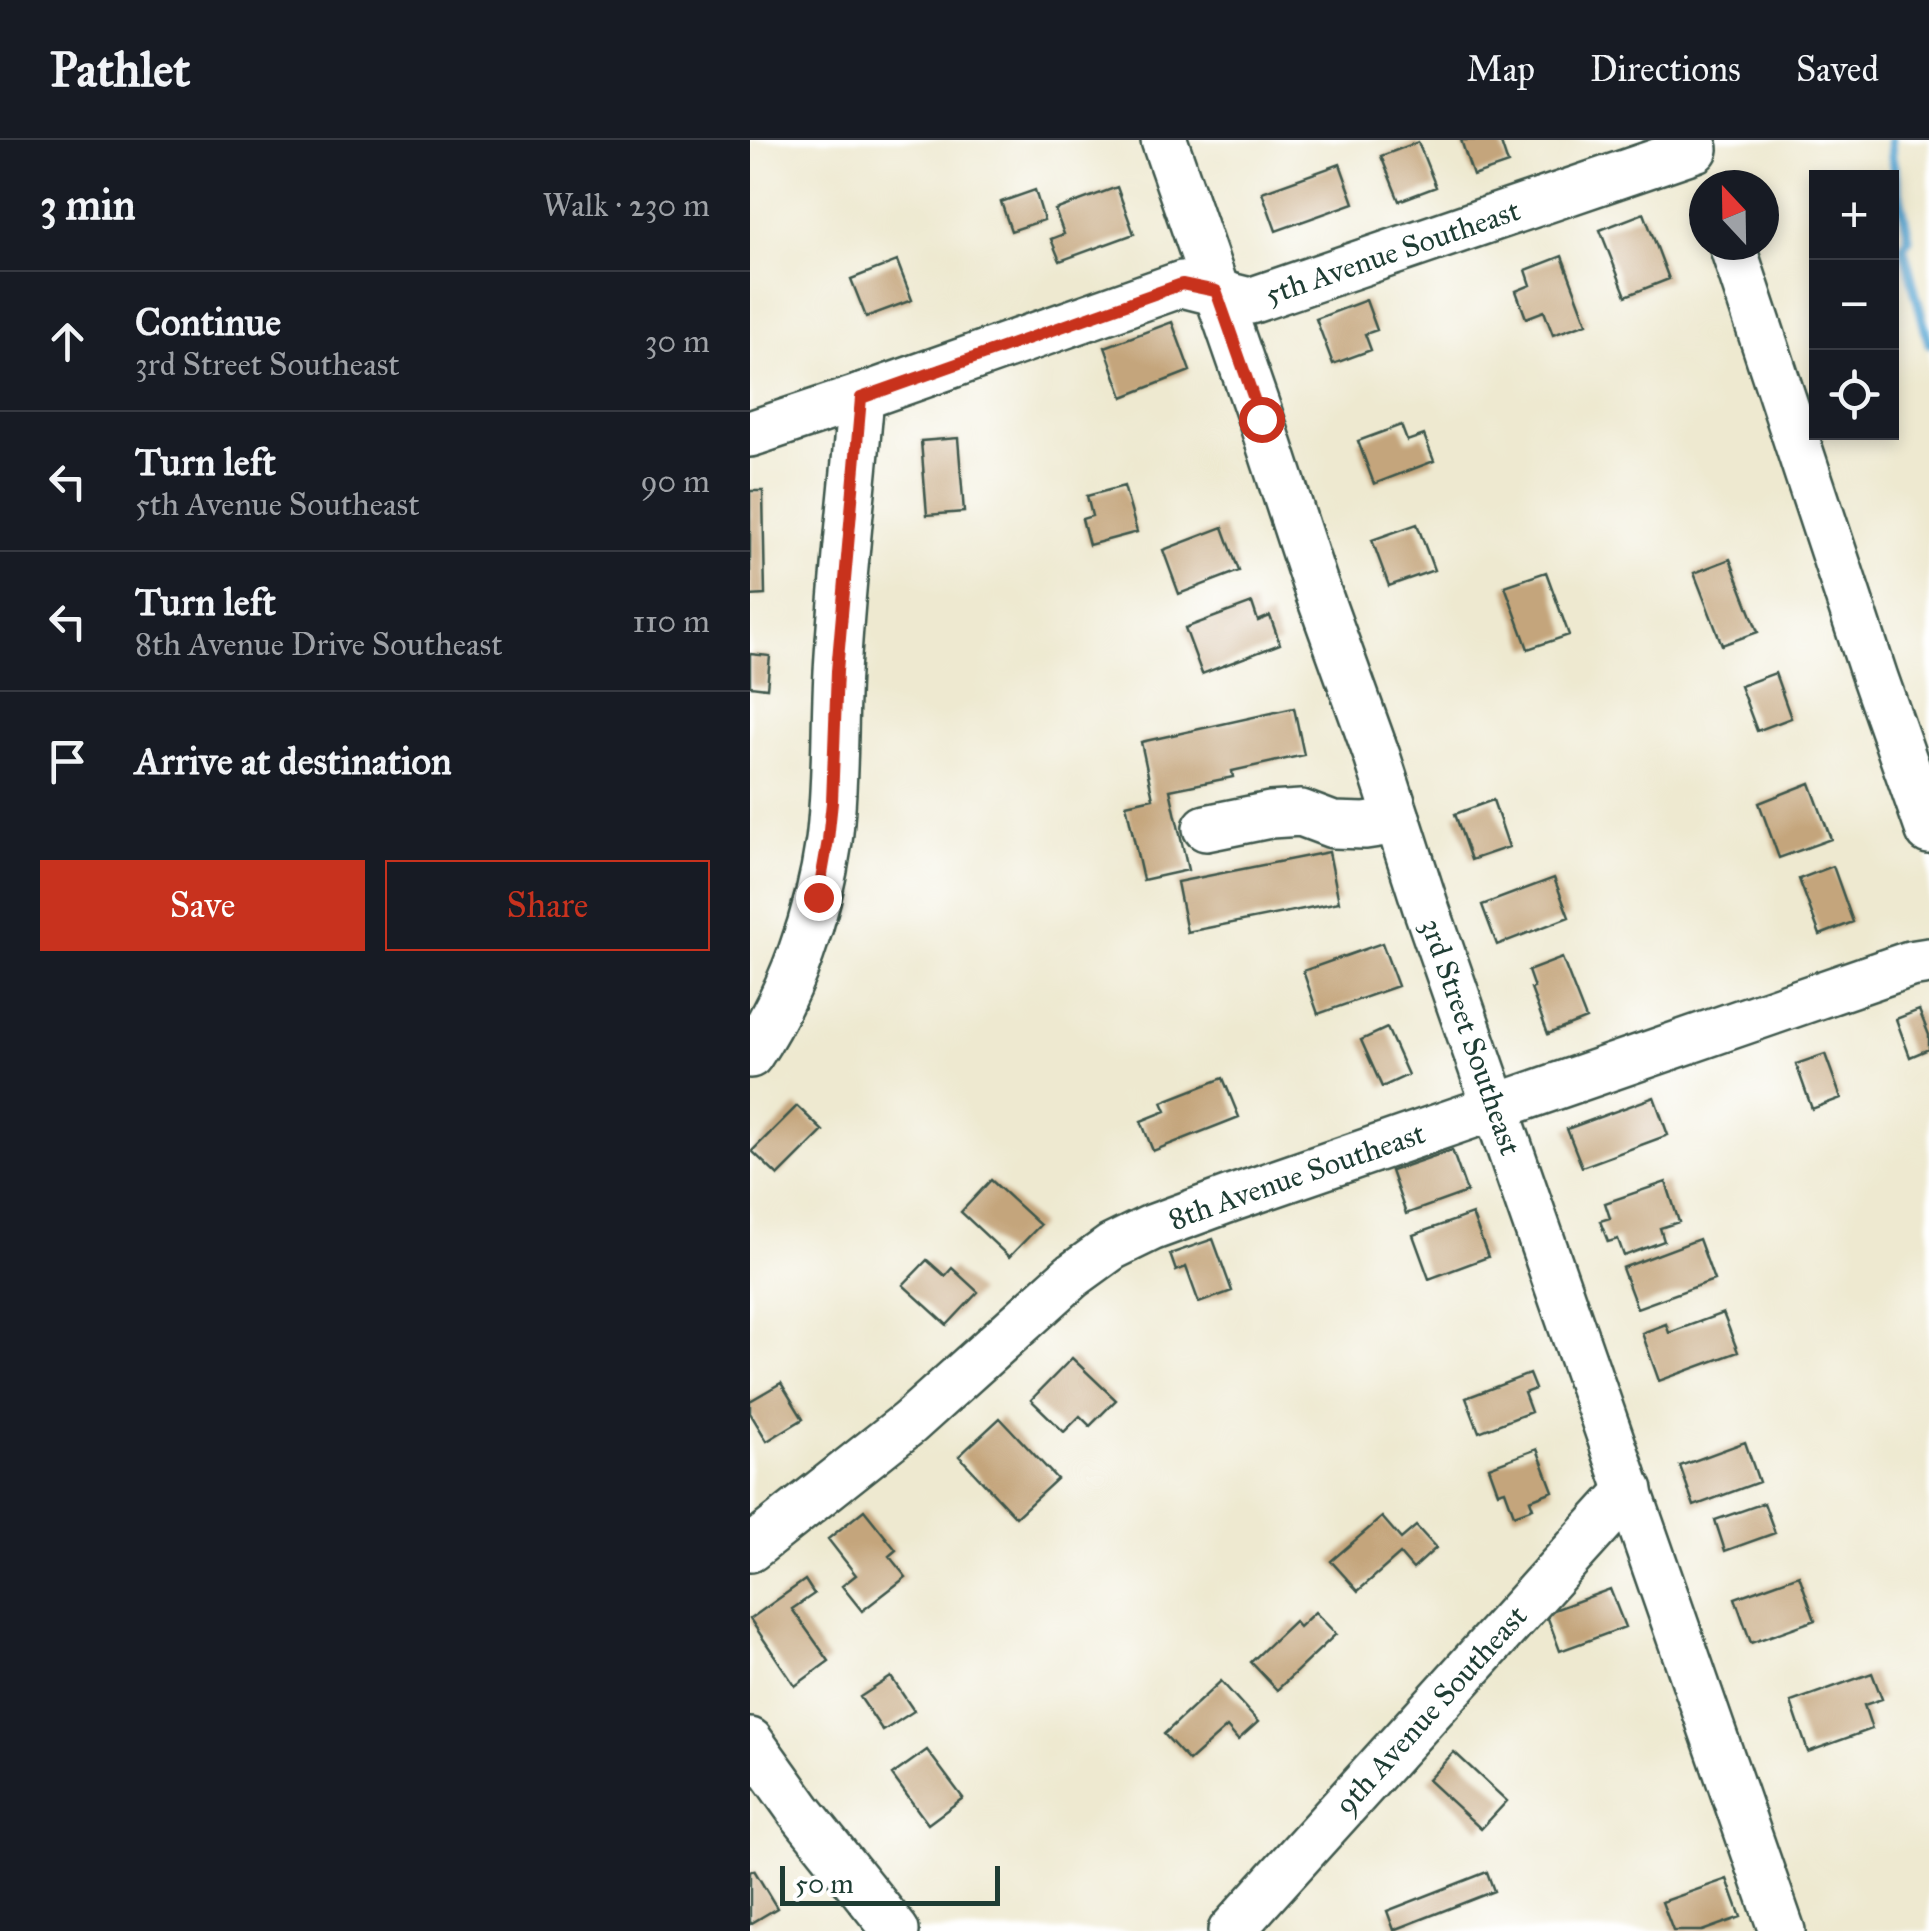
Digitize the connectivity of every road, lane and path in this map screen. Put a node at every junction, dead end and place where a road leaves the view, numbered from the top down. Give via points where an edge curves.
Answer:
1 (1164, 140) edge
2 (1698, 158) edge
3 (1737, 260) edge
4 (1216, 291) junction
5 (861, 398) junction
6 (750, 434) edge
7 (1398, 821) junction
8 (1206, 828) dead end
9 (1929, 832) edge
10 (1929, 961) edge
11 (750, 1055) edge
12 (1497, 1107) junction
13 (1630, 1490) junction
14 (750, 1549) edge
15 (750, 1741) edge
16 (896, 1931) edge
17 (1232, 1931) edge
18 (1782, 1931) edge

1 - 4 street, 3rd Street Southeast
2 - 4 street, 5th Avenue Southeast via 1250,301
3 - 9 street
4 - 5 street, 5th Avenue Southeast via 1182,284
4 - 7 street, 3rd Street Southeast
5 - 6 street, 5th Avenue Southeast
5 - 11 street via 828,840 795,970
7 - 8 street via 1333,825 1301,813
7 - 12 street, 3rd Street Southeast
10 - 12 street, 8th Avenue Southeast
12 - 13 street, 3rd Street Southeast
12 - 14 street, 8th Avenue Southeast via 1112,1246
13 - 17 street, 9th Avenue Southeast
13 - 18 street, 3rd Street Southeast
15 - 16 street

